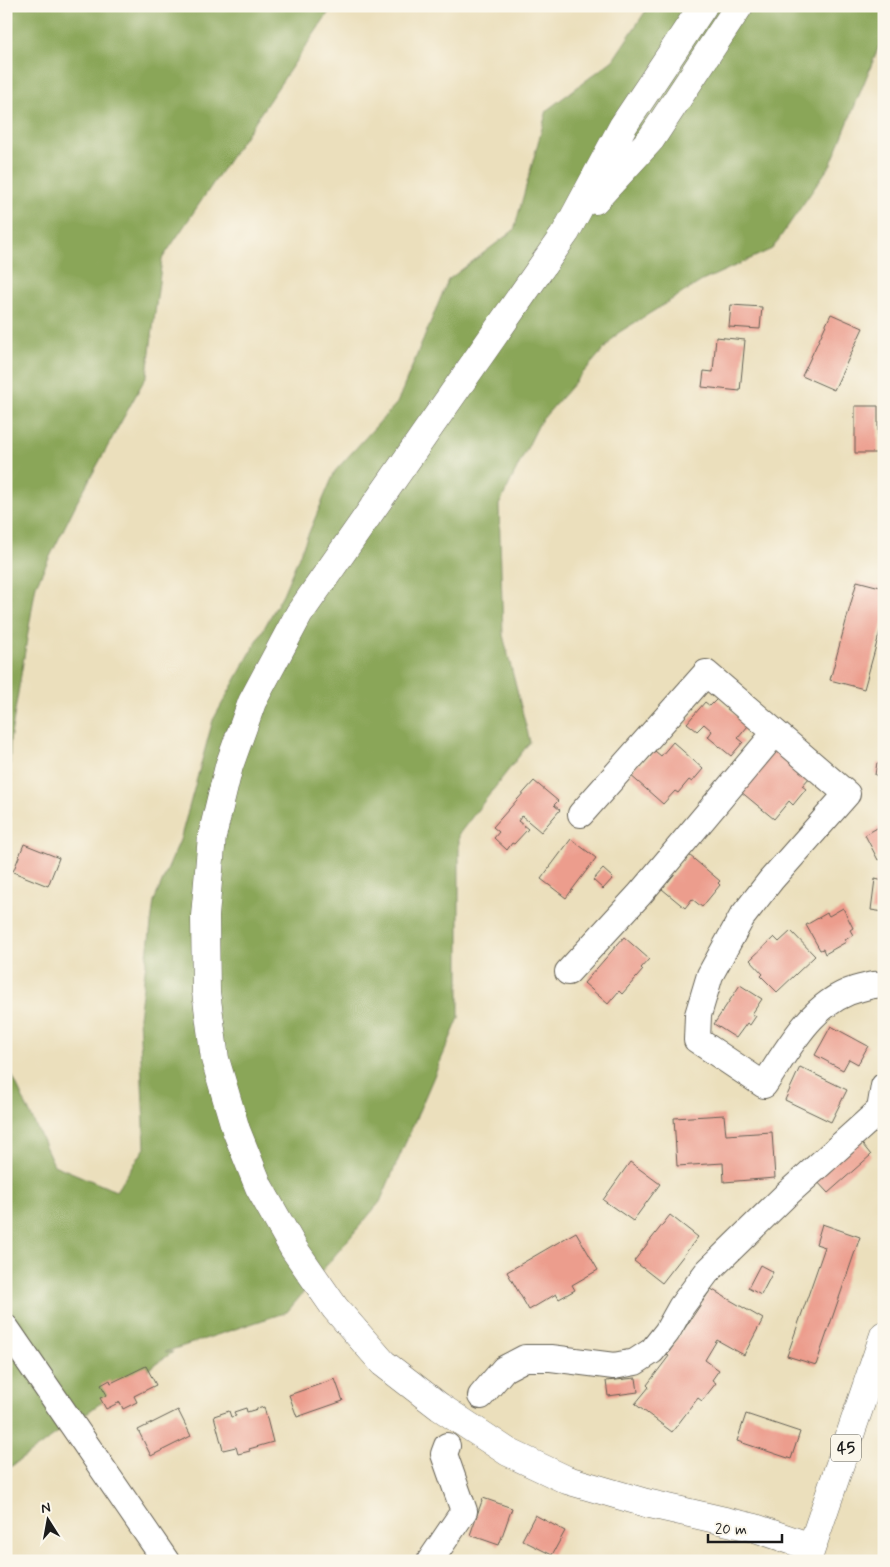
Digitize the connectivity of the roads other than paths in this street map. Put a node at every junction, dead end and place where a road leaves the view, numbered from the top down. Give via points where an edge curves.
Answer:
1 (703, 6) edge
2 (739, 6) edge
3 (566, 232) junction
4 (775, 733) junction
5 (581, 814) dead end
6 (568, 972) dead end
7 (884, 986) edge
8 (883, 1102) edge
9 (6, 1328) edge
10 (884, 1335) edge
11 (481, 1396) dead end
12 (447, 1446) dead end
13 (809, 1554) edge
14 (166, 1561) edge
15 (430, 1561) edge

1 - 3 highway via 623,126
2 - 3 highway via 651,139
3 - 13 highway via 299,614 252,702 229,766 212,836 206,916 206,982 215,1059 236,1130 259,1187 294,1249 330,1300 383,1363 440,1407 508,1452 567,1480 755,1528
4 - 5 street via 706,673
4 - 6 street via 640,894
4 - 7 street via 847,794 742,916 710,975 698,1015 697,1040 764,1085 806,1024 828,1003 853,990 878,984
8 - 11 street via 707,1272 652,1351 635,1362 614,1366 525,1358 504,1369
9 - 14 street
10 - 13 highway, 45
12 - 15 street via 444,1454 464,1511

